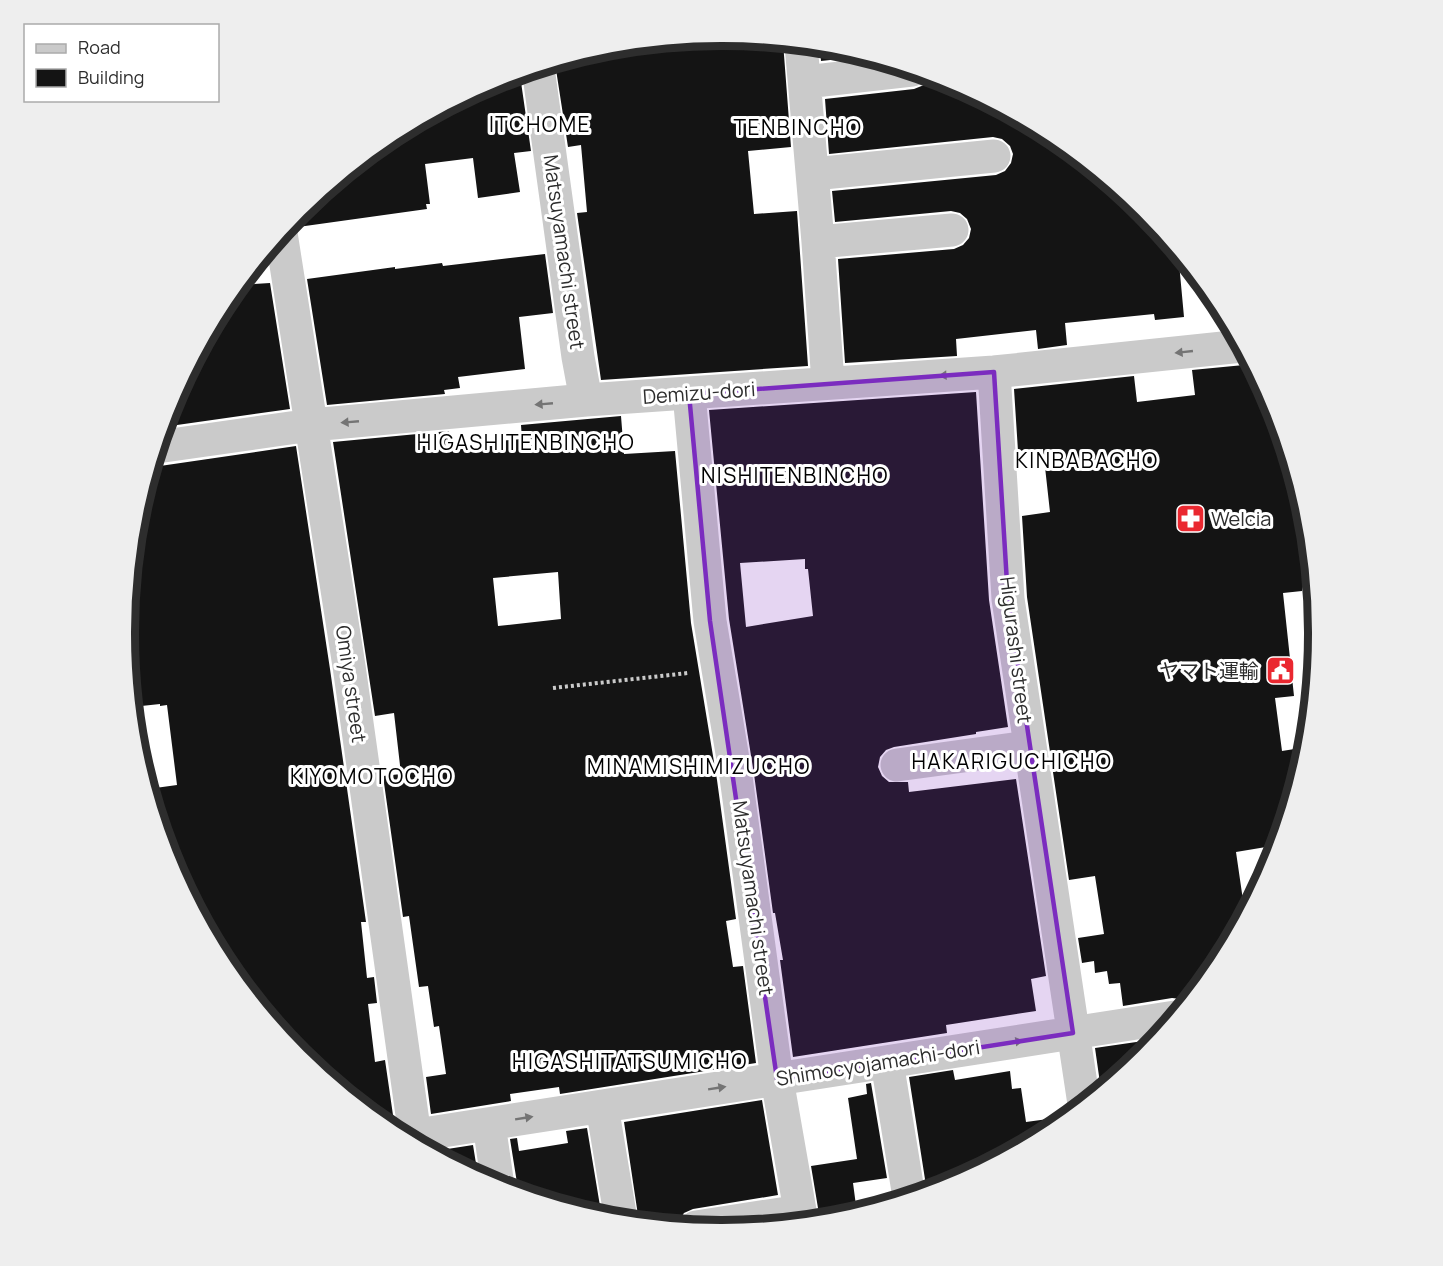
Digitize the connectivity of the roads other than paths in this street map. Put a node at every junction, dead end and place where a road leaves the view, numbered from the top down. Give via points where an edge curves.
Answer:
1 (802, 53) edge
2 (892, 72) edge
3 (538, 76) edge
4 (805, 82) junction
5 (994, 156) dead end
6 (813, 174) junction
7 (952, 230) dead end
8 (818, 242) junction
9 (283, 244) edge
10 (1233, 347) edge
11 (994, 372) junction
12 (828, 383) junction
13 (689, 394) junction
14 (586, 400) junction
15 (311, 425) junction
16 (165, 446) edge
17 (1029, 747) junction
18 (897, 765) dead end
19 (1163, 1019) edge
20 (1073, 1033) junction
21 (887, 1062) junction
22 (777, 1079) junction
23 (1083, 1095) edge
24 (602, 1106) junction
25 (489, 1124) junction
26 (409, 1129) edge
27 (419, 1135) edge
28 (496, 1175) edge
29 (908, 1189) edge
30 (619, 1210) edge
31 (801, 1214) edge

1 - 4 street
2 - 4 street
3 - 14 street, Matsuyamachi street
4 - 6 street
5 - 6 street
6 - 8 street
7 - 8 street
8 - 12 street
9 - 15 street, Omiya street
10 -> 11 street, Demizu-dori
11 -> 12 street, Demizu-dori
11 - 17 street, Higurashi street via 1008,599
12 - 13 street, Demizu-dori
13 - 14 street, Demizu-dori
13 - 22 street, Matsuyamachi street via 710,621 736,777
14 -> 15 street, Demizu-dori
15 - 16 street, Demizu-dori
15 - 26 street, Omiya street via 349,666
17 - 18 street
17 - 20 street, Higurashi street
19 - 20 street, Shimocyojamachi-dori
21 -> 20 street, Shimocyojamachi-dori
20 - 23 street, Higurashi street
21 - 22 street, Shimocyojamachi-dori
21 - 29 street
24 -> 22 street, Shimocyojamachi-dori
22 - 31 street, Matsuyamachi street
25 -> 24 street, Shimocyojamachi-dori
24 - 30 street
25 - 27 street, Shimocyojamachi-dori
25 - 28 street

